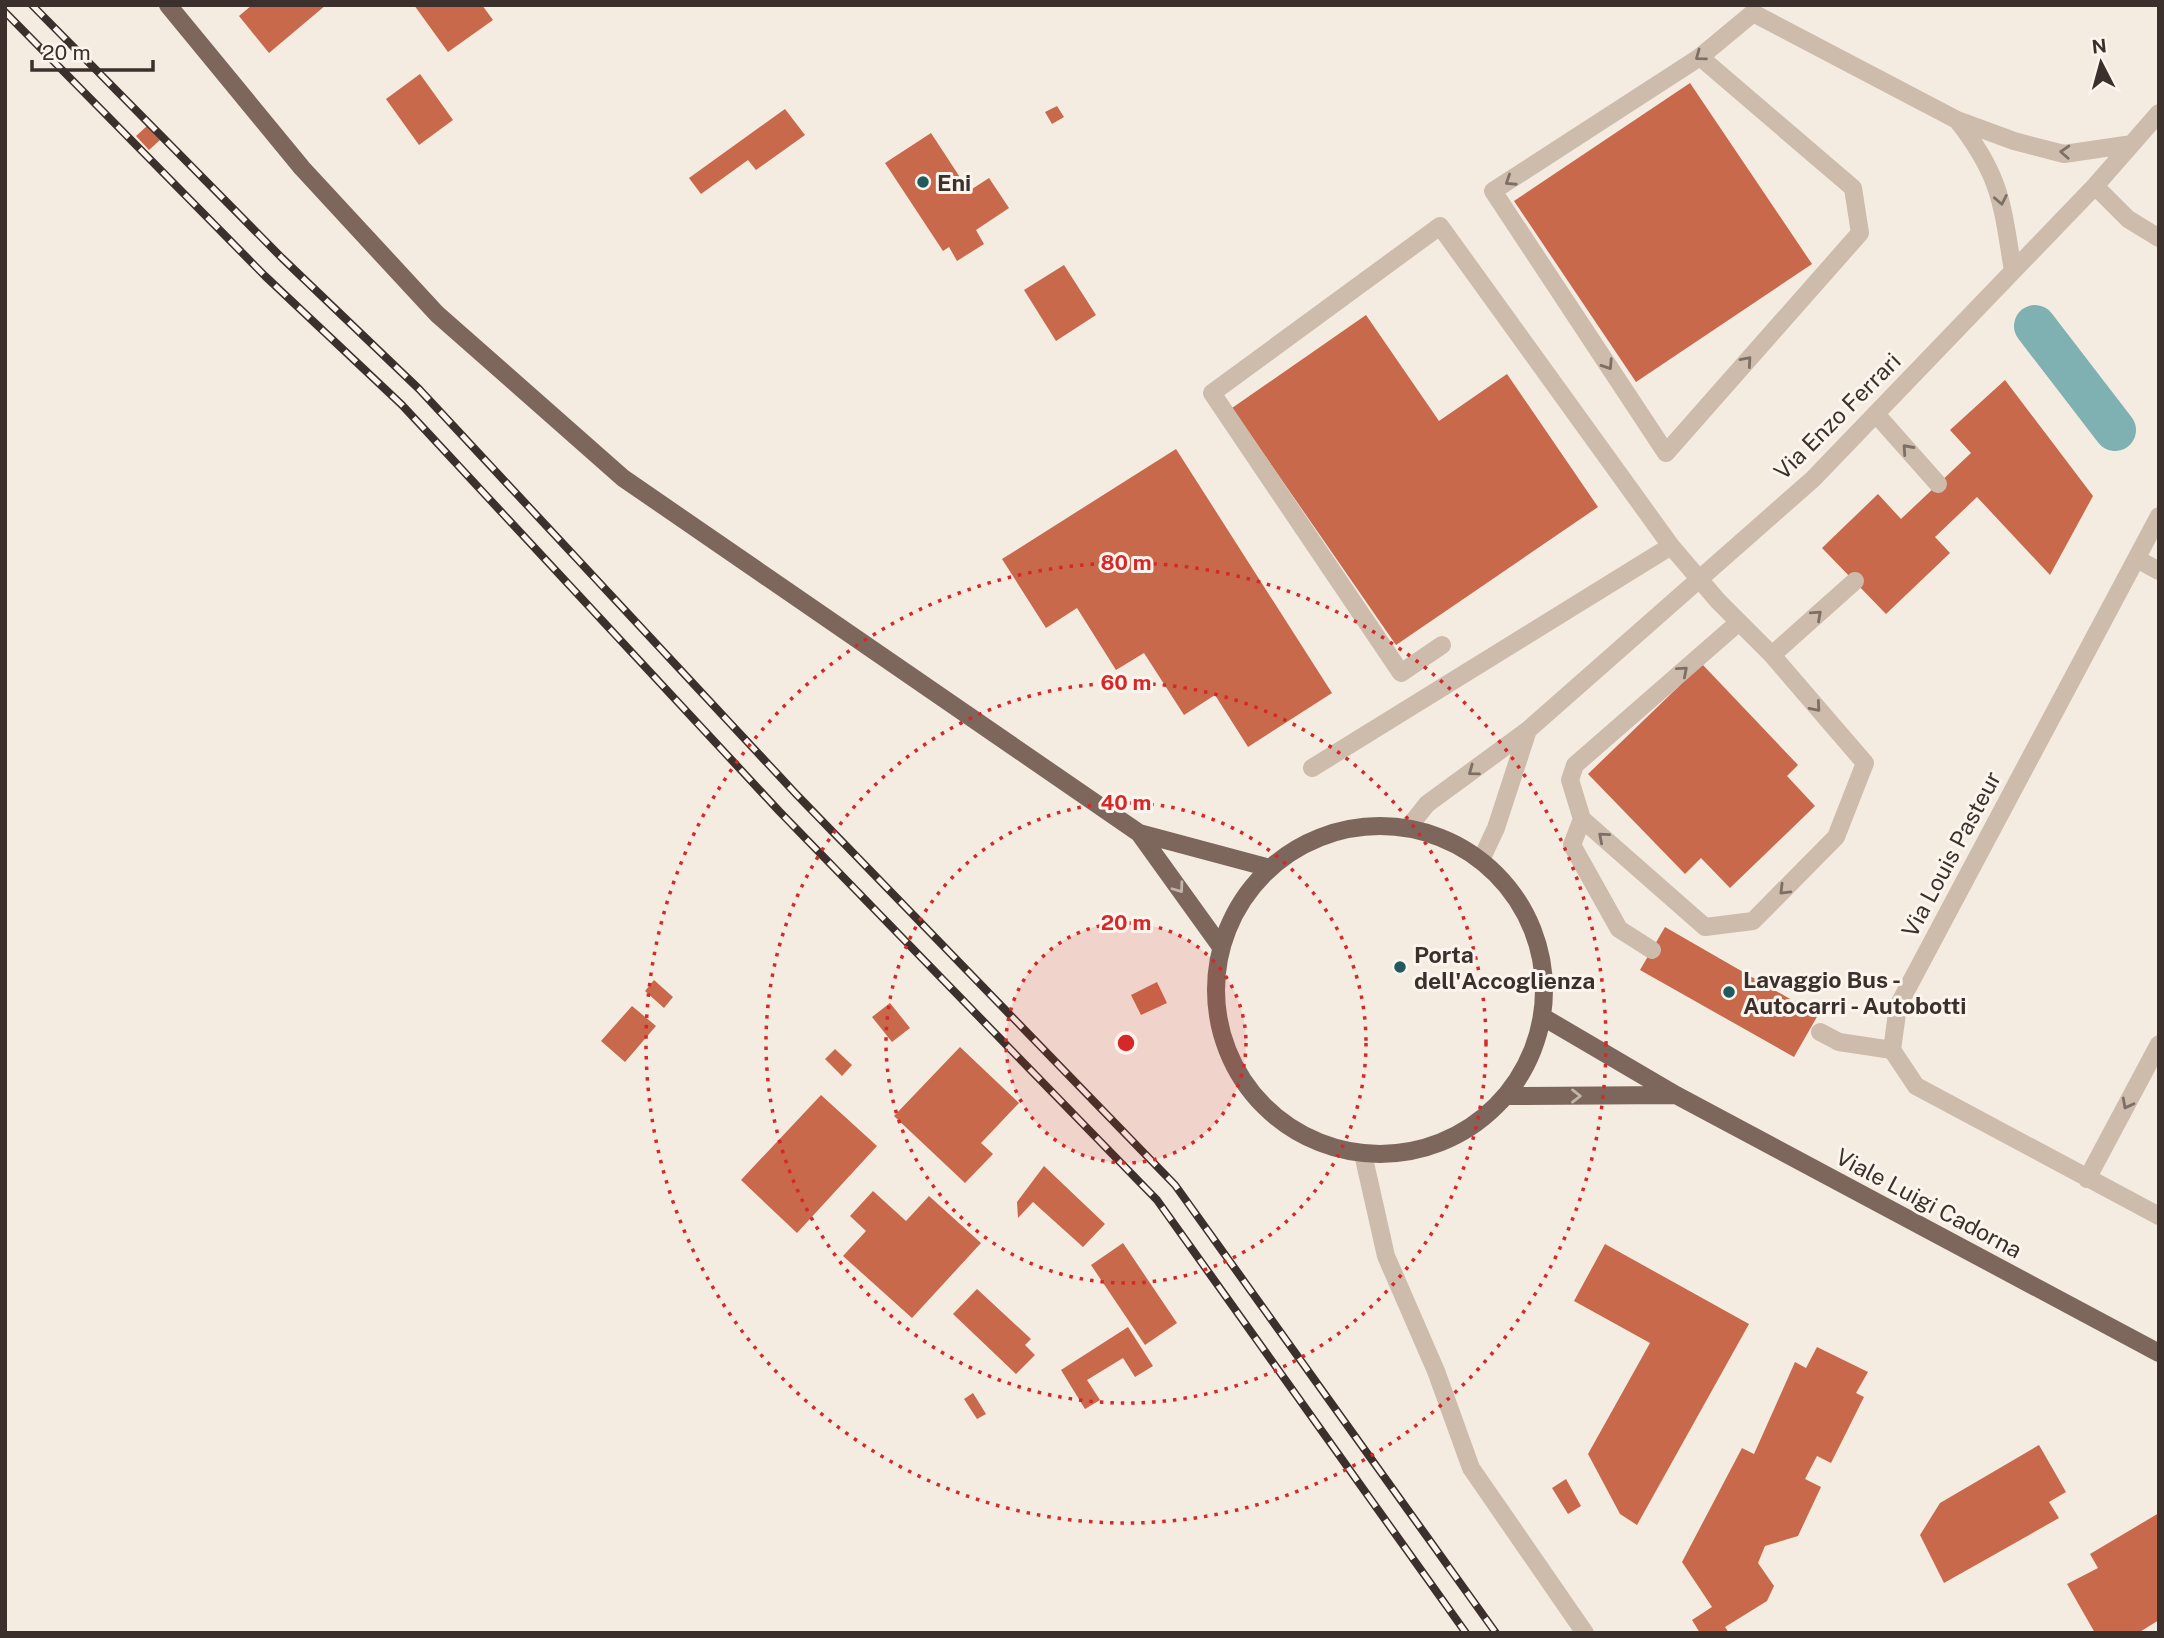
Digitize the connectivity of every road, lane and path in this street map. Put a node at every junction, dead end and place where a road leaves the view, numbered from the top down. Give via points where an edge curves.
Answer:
1 (168, 5) edge
2 (1700, 57) junction
3 (2159, 113) edge
4 (1957, 120) junction
5 (2132, 144) junction
6 (2095, 186) junction
7 (2159, 238) edge
8 (2013, 271) junction
9 (1876, 414) junction
10 (1938, 484) dead end
11 (2159, 516) edge
12 (1671, 546) junction
13 (2137, 559) junction
14 (2159, 571) edge
15 (1699, 579) junction
16 (1855, 581) dead end
17 (1739, 622) junction
18 (1442, 645) dead end
19 (1772, 656) junction
20 (1528, 730) junction
21 (1312, 768) dead end
22 (1582, 819) junction
23 (1408, 828) junction
24 (1139, 833) junction
25 (1481, 860) junction
26 (1270, 868) junction
27 (1221, 947) junction
28 (1651, 950) dead end
29 (1543, 1017) junction
30 (1820, 1032) dead end
31 (2159, 1044) edge
32 (1892, 1050) junction
33 (1676, 1095) junction
34 (1507, 1096) junction
35 (1363, 1154) junction
36 (2087, 1180) junction
37 (2159, 1216) edge
38 (2159, 1353) edge
39 (1586, 1633) edge

1 - 24 main road via 303,168 437,314 623,478
2 -> 2 street via 1493,191 1666,453 1860,233 1853,188
4 -> 2 street via 1753,13
3 - 5 street, Via Enzo Ferrari
5 -> 4 street via 2064,154
4 -> 8 street via 1982,151 2001,192
5 - 6 street, Via Enzo Ferrari
6 - 7 street via 2128,219
6 - 8 street, Via Enzo Ferrari
8 - 9 street, Via Enzo Ferrari
10 -> 9 street
9 - 15 street, Via Enzo Ferrari via 1813,479
11 - 13 street, Via Louis Pasteur
12 - 15 street
12 - 18 street via 1440,226 1212,393 1401,673
12 - 21 street
13 - 14 street
13 - 32 street, Via Louis Pasteur via 1898,1006
15 - 17 street
15 - 20 street, Via Enzo Ferrari
19 -> 16 street
17 - 19 street
22 -> 17 street via 1570,780 1575,765
19 -> 22 street via 1865,763 1836,837 1753,921 1705,927
20 -> 23 street, Via Enzo Ferrari via 1427,804
20 - 25 street
22 - 28 street via 1572,845 1619,929
23 - 25 main road via 1446,840
23 - 26 main road via 1359,828 1312,841
24 - 26 main road
24 -> 27 main road
25 - 29 main road via 1512,892 1534,930 1544,973
26 - 27 main road via 1240,904
27 - 35 main road via 1215,1003 1229,1058 1262,1106 1308,1139
29 - 33 main road, Viale Luigi Cadorna
29 - 34 main road via 1530,1059
30 - 32 street via 1839,1042
31 -> 36 street
32 - 36 street via 1916,1086
34 -> 33 main road, Viale Luigi Cadorna
33 - 38 main road, Viale Luigi Cadorna
34 - 35 main road via 1467,1131 1417,1151
35 - 39 street via 1386,1256 1436,1371 1471,1468
36 - 37 street

